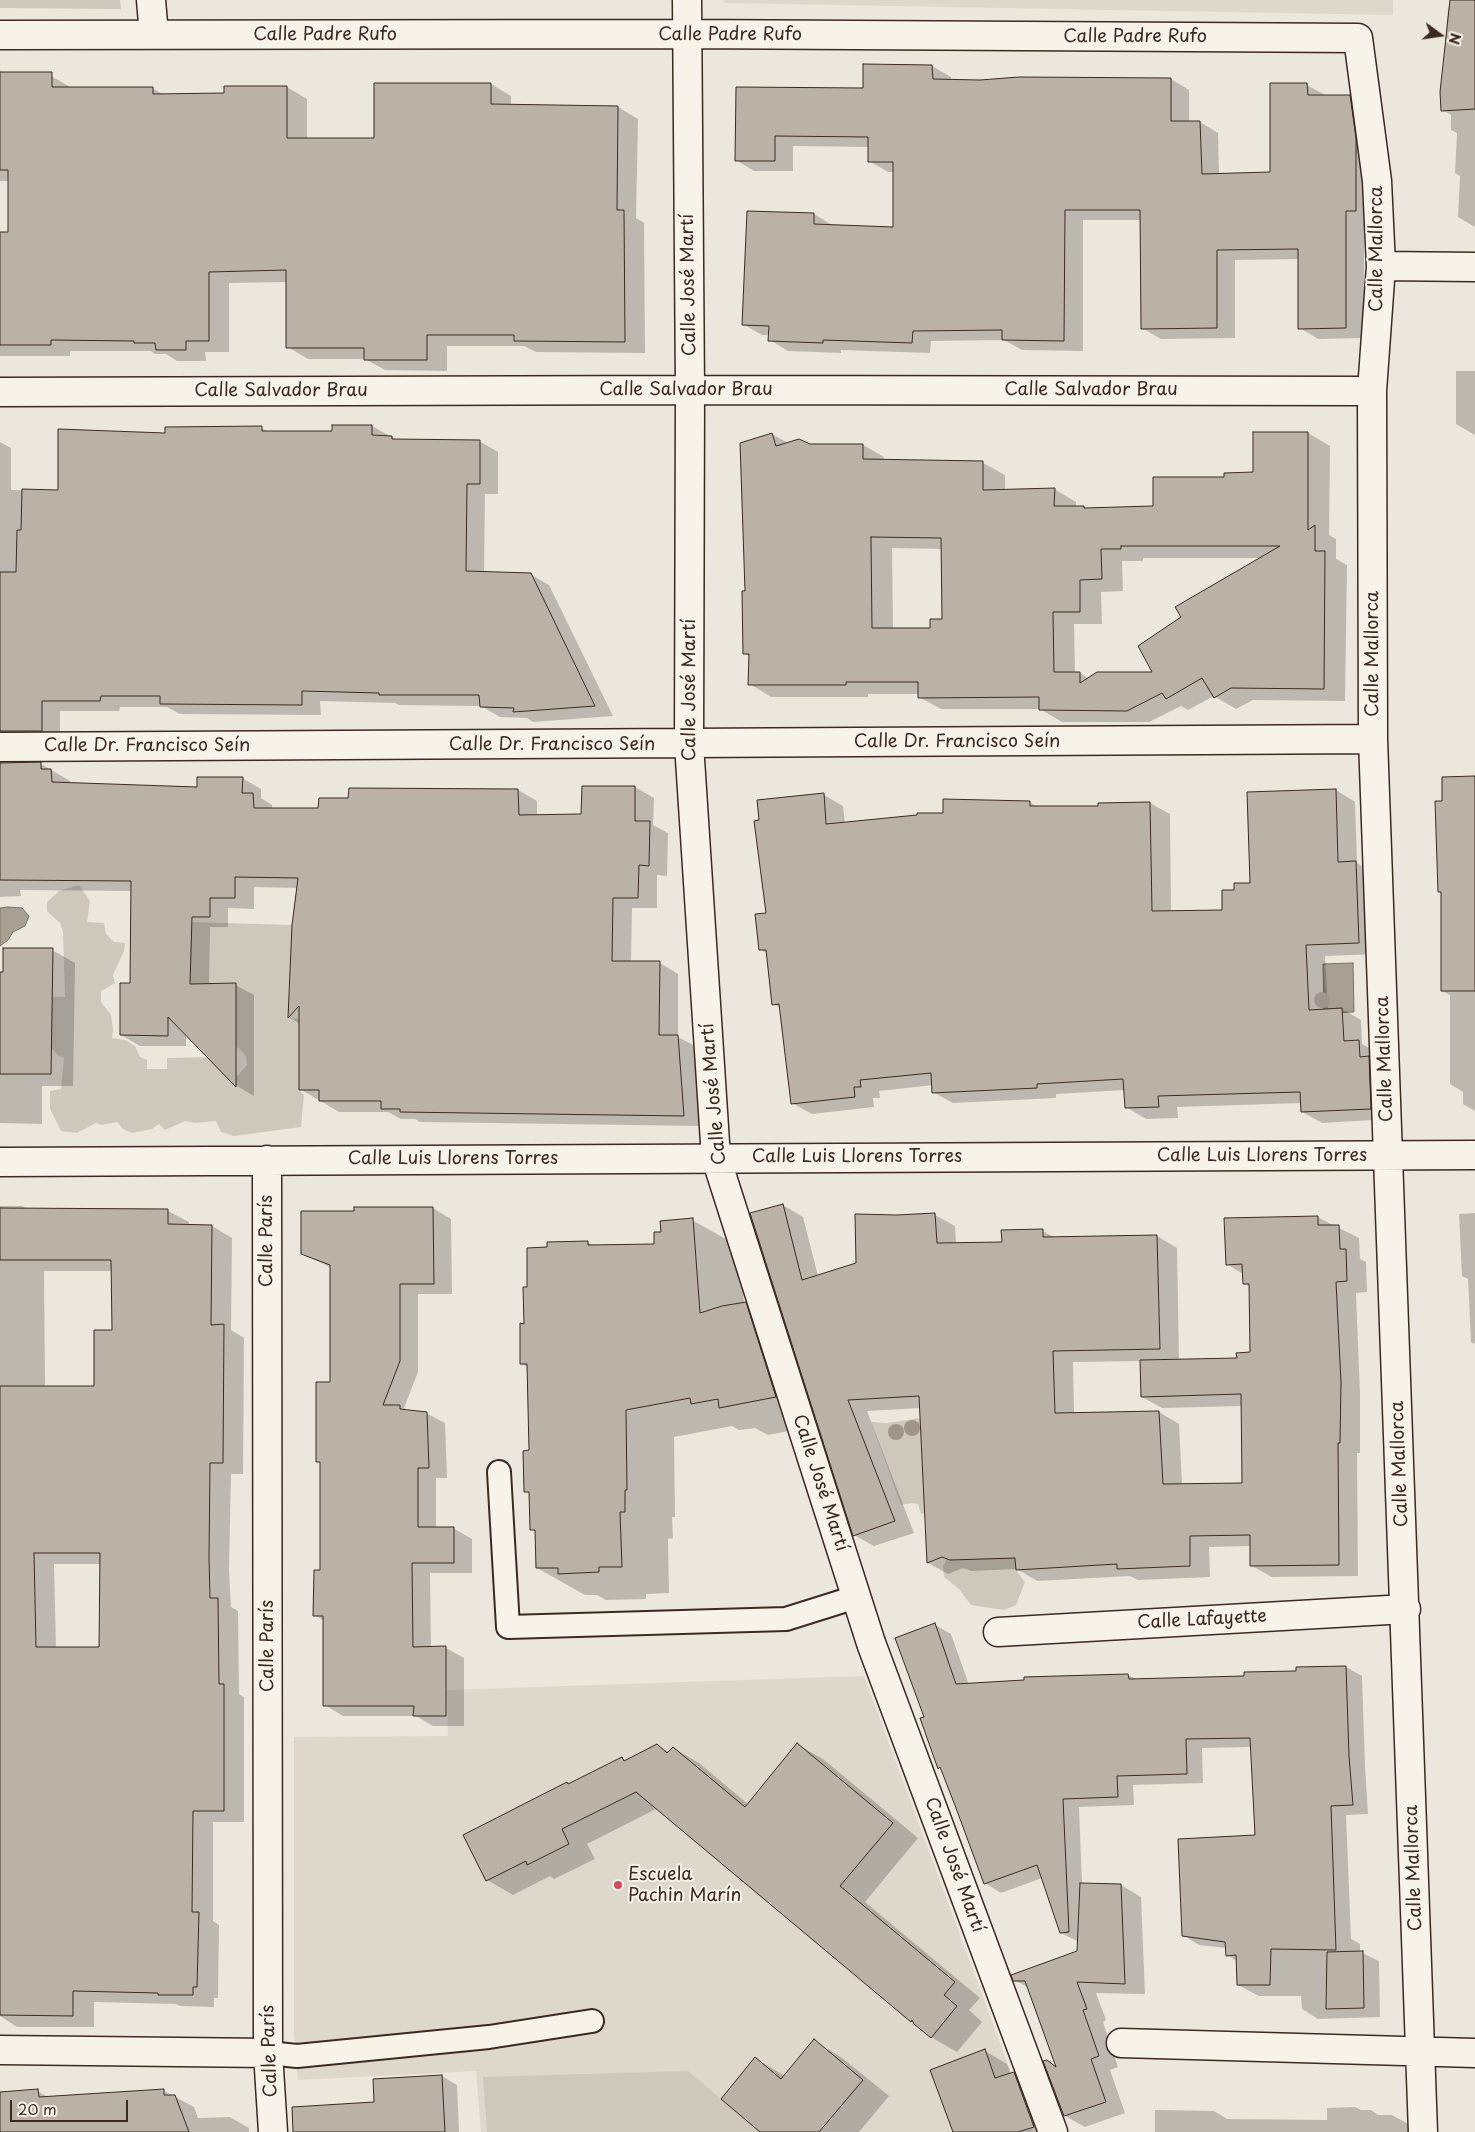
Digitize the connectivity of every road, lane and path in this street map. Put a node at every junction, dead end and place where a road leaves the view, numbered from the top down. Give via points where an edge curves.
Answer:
1 (151, 0) edge
2 (687, 0) edge
3 (686, 34) junction
4 (0, 35) edge
5 (154, 35) junction
6 (1306, 38) joint
7 (1381, 266) junction
8 (1475, 267) edge
9 (690, 390) junction
10 (1372, 390) junction
11 (0, 392) edge
12 (1373, 739) junction
13 (688, 744) junction
14 (0, 747) edge
15 (1388, 1155) junction
16 (1475, 1155) edge
17 (716, 1158) junction
18 (267, 1160) junction
19 (0, 1162) edge
20 (499, 1472) dead end
21 (856, 1597) junction
22 (1406, 1609) junction
23 (998, 1632) dead end
24 (592, 2021) dead end
25 (1121, 2043) dead end
26 (0, 2050) edge
27 (1420, 2052) junction
28 (1475, 2052) edge
29 (268, 2053) junction
30 (273, 2132) edge
31 (1053, 2132) edge
32 (1424, 2132) edge

1 - 5 street
2 - 3 street, Calle José Martí
3 - 5 street, Calle Padre Rufo
3 - 6 street, Calle Padre Rufo
3 - 9 street, Calle José Martí
4 - 5 street, Calle Padre Rufo
6 - 7 street, Calle Mallorca via 1358,38 1377,181
7 - 8 street
7 - 10 street, Calle Mallorca
9 - 10 street, Calle Salvador Brau
9 - 11 street, Calle Salvador Brau
9 - 13 street, Calle José Martí
10 - 12 street, Calle Mallorca
12 - 13 street, Calle Dr. Francisco Seín
12 - 15 street, Calle Mallorca
13 - 14 street, Calle Dr. Francisco Seín
13 - 17 street, Calle José Martí
15 - 16 street, Calle Luis Llorens Torres
15 - 17 street, Calle Luis Llorens Torres
15 - 22 street, Calle Mallorca
17 - 18 street, Calle Luis Llorens Torres
17 - 21 street, Calle José Martí
18 - 19 street, Calle Luis Llorens Torres
18 - 29 street, Calle París
20 - 21 lane via 508,1627 786,1619
21 - 31 street, Calle José Martí
22 - 23 street, Calle Lafayette
22 - 27 street, Calle Mallorca
24 - 29 lane via 480,2038 297,2056
25 - 27 street
26 - 29 street
27 - 28 street
27 - 32 street, Calle Mallorca
29 - 30 street, Calle París

